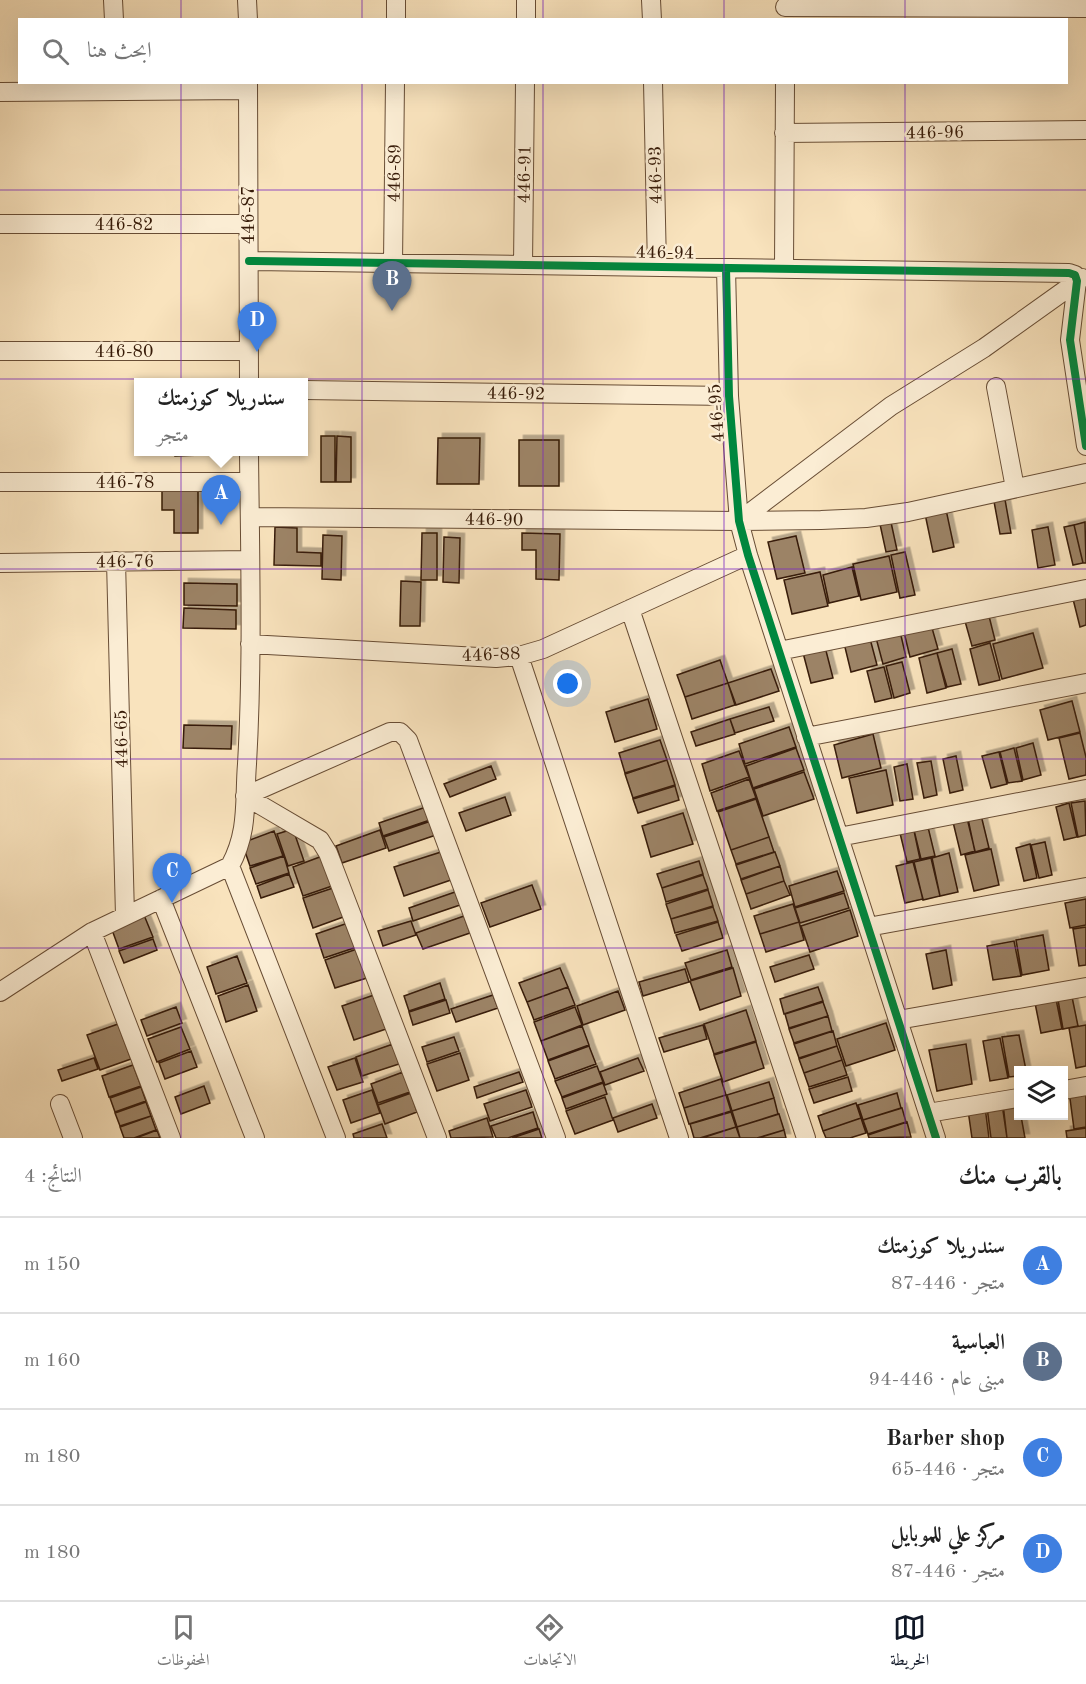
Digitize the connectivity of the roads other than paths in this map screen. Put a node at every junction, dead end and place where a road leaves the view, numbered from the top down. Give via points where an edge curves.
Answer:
1 (113, 0) edge
2 (248, 0) edge
3 (396, 0) edge
4 (526, 0) edge
5 (651, 0) edge
6 (1086, 8) edge
7 (785, 9) edge
8 (114, 18) edge
9 (248, 18) edge
10 (396, 18) edge
11 (526, 18) edge
12 (651, 18) edge
13 (395, 84) edge
14 (525, 84) edge
15 (653, 84) edge
16 (785, 84) edge
17 (248, 86) edge
18 (116, 87) edge
19 (0, 92) edge
20 (1086, 130) edge
21 (784, 133) junction
22 (0, 224) edge
23 (248, 224) junction
24 (249, 261) junction
25 (393, 263) junction
26 (523, 265) junction
27 (657, 267) junction
28 (726, 268) junction
29 (784, 268) junction
30 (1082, 279) edge
31 (0, 351) edge
32 (249, 351) junction
33 (249, 378) edge
34 (996, 387) dead end
35 (308, 390) edge
36 (729, 396) junction
37 (1086, 446) edge
38 (249, 456) edge
39 (1086, 473) edge
40 (0, 482) edge
41 (249, 482) junction
42 (1015, 488) junction
43 (250, 517) junction
44 (738, 521) junction
45 (748, 555) junction
46 (250, 560) junction
47 (116, 561) junction
48 (0, 563) edge
49 (1086, 589) edge
50 (630, 609) junction
51 (250, 644) junction
52 (779, 651) junction
53 (519, 656) junction
54 (1086, 683) edge
55 (806, 736) junction
56 (1086, 789) edge
57 (245, 796) junction
58 (839, 837) junction
59 (230, 866) junction
60 (1086, 887) edge
61 (161, 899) junction
62 (125, 916) junction
63 (868, 927) junction
64 (92, 932) junction
65 (1086, 987) edge
66 (0, 992) edge
67 (898, 1020) junction
68 (1086, 1086) edge
69 (1068, 1089) edge
70 (1014, 1099) edge
71 (60, 1104) dead end
72 (928, 1113) junction
73 (73, 1138) edge
74 (171, 1138) edge
75 (255, 1138) edge
76 (336, 1138) edge
77 (436, 1138) edge
78 (556, 1138) edge
79 (679, 1138) edge
80 (806, 1138) edge
81 (936, 1138) edge

1 - 8 street
2 - 9 street
3 - 10 street
4 - 11 street
5 - 12 street
6 - 7 street
13 - 25 street, 446-89
14 - 26 street, 446-91
15 - 27 street, 446-93
16 - 21 street
17 - 18 street
17 - 23 street, 446-87
18 - 19 street
20 - 21 street, 446-96
21 - 29 street
22 - 23 street, 446-82
23 - 24 street, 446-87
24 - 25 street, 446-94
24 - 32 street, 446-87
25 - 26 street, 446-94
26 - 27 street, 446-94
27 - 28 street, 446-94
28 - 29 street, 446-94
28 - 36 street, 446-95
29 - 30 street, 446-94 via 1069,273
30 - 37 street via 1070,340
30 - 44 street via 984,348 891,406
31 - 32 street, 446-80
32 - 33 street, 446-87
34 - 42 street
35 - 36 street, 446-92
36 - 44 street, 446-95
38 - 41 street
39 - 42 street, 446-90
40 - 41 street, 446-78
41 - 43 street
42 - 44 street, 446-90 via 866,518
43 - 44 street, 446-90
43 - 46 street
44 - 45 street, 446-95
45 - 50 street, 446-88
45 - 52 street, 446-95
46 - 47 street, 446-76
46 - 51 street
47 - 48 street, 446-76
47 - 62 street, 446-65
49 - 52 street
50 - 53 street, 446-88
50 - 80 street
51 - 53 street, 446-88 via 496,658
51 - 57 street
52 - 55 street, 446-95
53 - 79 street
54 - 55 street
55 - 58 street, 446-95
56 - 58 street
57 - 59 street via 245,830
57 - 77 street via 320,840 328,853
57 - 78 street via 390,732 400,732 408,740
58 - 63 street, 446-95
59 - 61 street
59 - 76 street
60 - 63 street
61 - 62 street
61 - 75 street
62 - 64 street
63 - 67 street, 446-95
64 - 66 street
64 - 74 street
65 - 67 street
67 - 72 street, 446-95
68 - 69 street
70 - 72 street
71 - 73 street
72 - 81 street, 446-95

